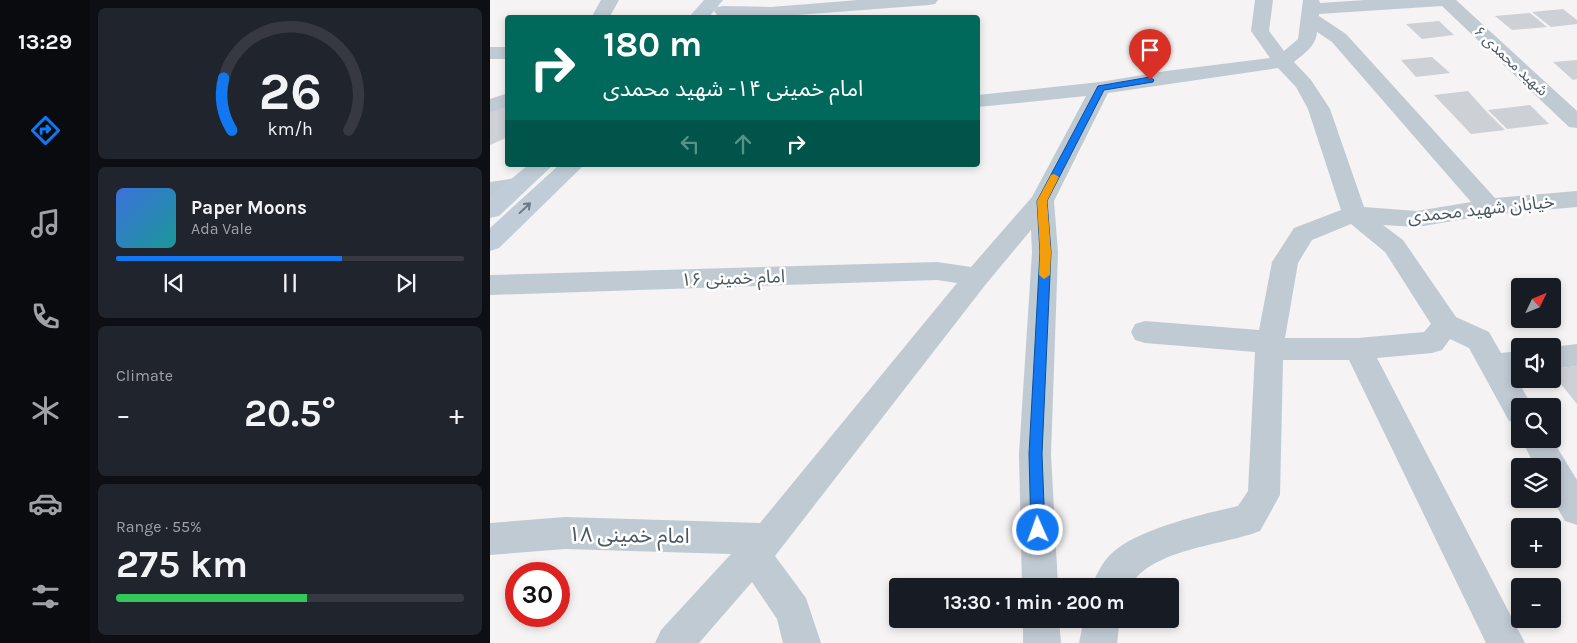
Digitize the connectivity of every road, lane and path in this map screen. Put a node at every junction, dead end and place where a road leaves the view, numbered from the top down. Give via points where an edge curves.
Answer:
1 (610, 0) edge
2 (929, 0) edge
3 (1264, 0) edge
4 (1446, 0) edge
5 (722, 7) edge
6 (1311, 9) edge
7 (602, 15) edge
8 (704, 15) edge
9 (490, 53) edge
10 (505, 53) edge
11 (1283, 62) junction
12 (1100, 88) junction
13 (505, 100) edge
14 (980, 101) edge
15 (490, 106) edge
16 (1577, 122) edge
17 (540, 167) edge
18 (571, 167) edge
19 (516, 186) junction
20 (490, 190) edge
21 (1577, 199) edge
22 (1042, 201) junction
23 (1489, 207) junction
24 (490, 210) edge
25 (1354, 214) junction
26 (490, 242) edge
27 (976, 277) junction
28 (490, 285) edge
29 (1446, 325) junction
30 (1145, 332) dead end
31 (1270, 345) junction
32 (1358, 349) junction
33 (1577, 355) edge
34 (1561, 357) edge
35 (1507, 364) edge
36 (1516, 398) edge
37 (1561, 482) edge
38 (1577, 510) edge
39 (490, 538) edge
40 (761, 547) junction
41 (1040, 578) edge
42 (1115, 578) edge
43 (1041, 628) edge
44 (1100, 628) edge
45 (674, 643) edge
46 (802, 643) edge
47 (1042, 643) edge
48 (1098, 643) edge
49 (1506, 643) edge

1 - 7 street
2 - 5 street via 771,12
3 - 11 street via 1260,31
4 - 6 street
4 - 16 street, شهید محمدی ۶
5 - 8 main road
6 - 11 street via 1306,41
6 - 23 street
9 - 10 street
11 - 12 street
11 - 25 street via 1304,84 1319,108
12 - 14 street
12 - 22 street
13 - 15 street
17 - 19 main road
26 -> 18 main road
19 - 20 street
19 - 24 main road
21 - 23 street, خیابان شهید محمدی
22 - 27 street
22 - 41 street via 1046,252 1035,454
23 - 25 street, خیابان شهید محمدی via 1417,219
25 - 29 street via 1394,246
25 - 31 street via 1303,234 1285,262
27 - 28 street, امام خمینی ۱۶ via 937,271
27 - 40 street
29 - 32 street via 1432,342
29 - 35 street via 1479,340
30 - 31 street
31 - 32 street
31 - 42 street via 1264,495 1248,520 1155,546 1125,564
32 - 49 street
33 - 34 street
35 - 36 street
37 - 38 street
39 - 40 street, امام خمینی ۱۸ via 565,533
40 - 45 street
40 - 46 street via 793,611
43 - 47 street
44 - 48 street

